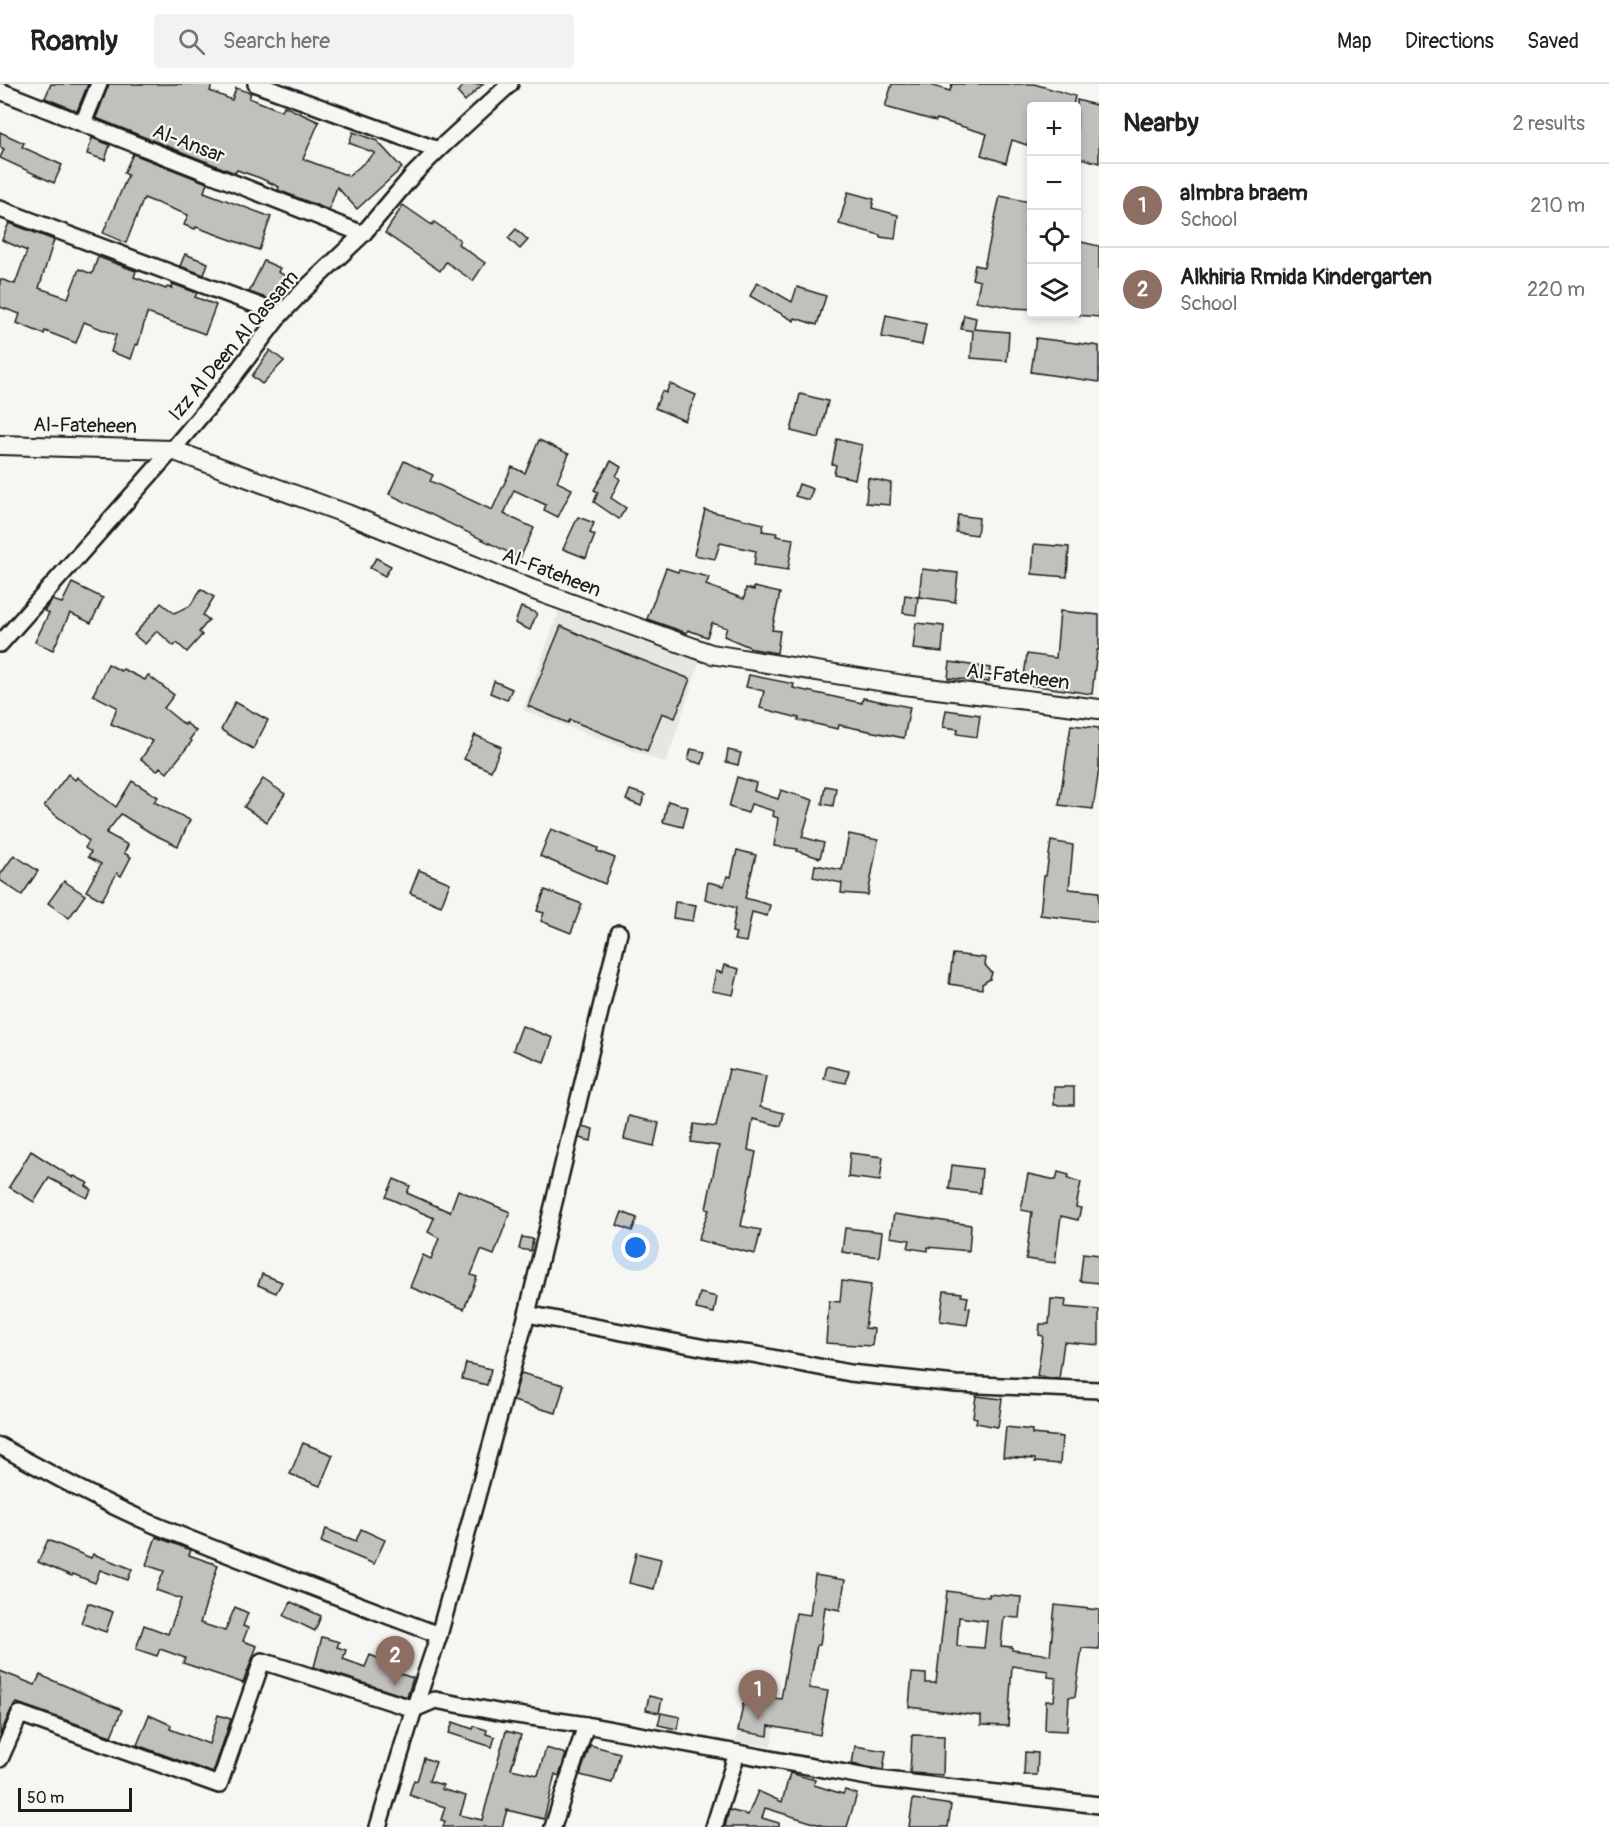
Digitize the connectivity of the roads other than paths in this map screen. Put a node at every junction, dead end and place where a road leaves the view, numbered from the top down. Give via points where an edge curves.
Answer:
1 (99, 84) edge
2 (256, 84) edge
3 (509, 84) edge
4 (0, 92) edge
5 (83, 123) junction
6 (438, 150) junction
7 (0, 209) edge
8 (363, 234) junction
9 (282, 314) junction
10 (0, 445) edge
11 (172, 450) junction
12 (0, 644) edge
13 (1099, 709) edge
14 (619, 933) dead end
15 (527, 1314) junction
16 (1099, 1390) edge
17 (0, 1446) edge
18 (440, 1635) junction
19 (414, 1709) junction
20 (586, 1725) junction
21 (737, 1753) junction
22 (0, 1759) edge
23 (1099, 1804) edge
24 (378, 1827) edge
25 (554, 1827) edge
26 (714, 1827) edge

1 - 5 street
2 - 6 street
3 - 6 street, Izz Al Deen Al Qassam
4 - 5 street, Al-Ansar
5 - 8 street, Al-Ansar
6 - 8 street, Izz Al Deen Al Qassam
7 - 9 street
8 - 9 street, Izz Al Deen Al Qassam
9 - 11 street, Izz Al Deen Al Qassam
10 - 11 street, Al-Fateheen
11 - 12 street, Izz Al Deen Al Qassam
11 - 13 street, Al-Fateheen via 711,654 904,685
14 - 15 street
15 - 16 street via 850,1373 956,1384
15 - 18 street
17 - 18 street via 154,1524
18 - 19 street
19 - 20 street via 435,1700
19 - 22 street via 262,1661 219,1785 20,1714
19 - 24 street
20 - 21 street
20 - 25 street
21 - 23 street via 878,1779
21 - 26 street

